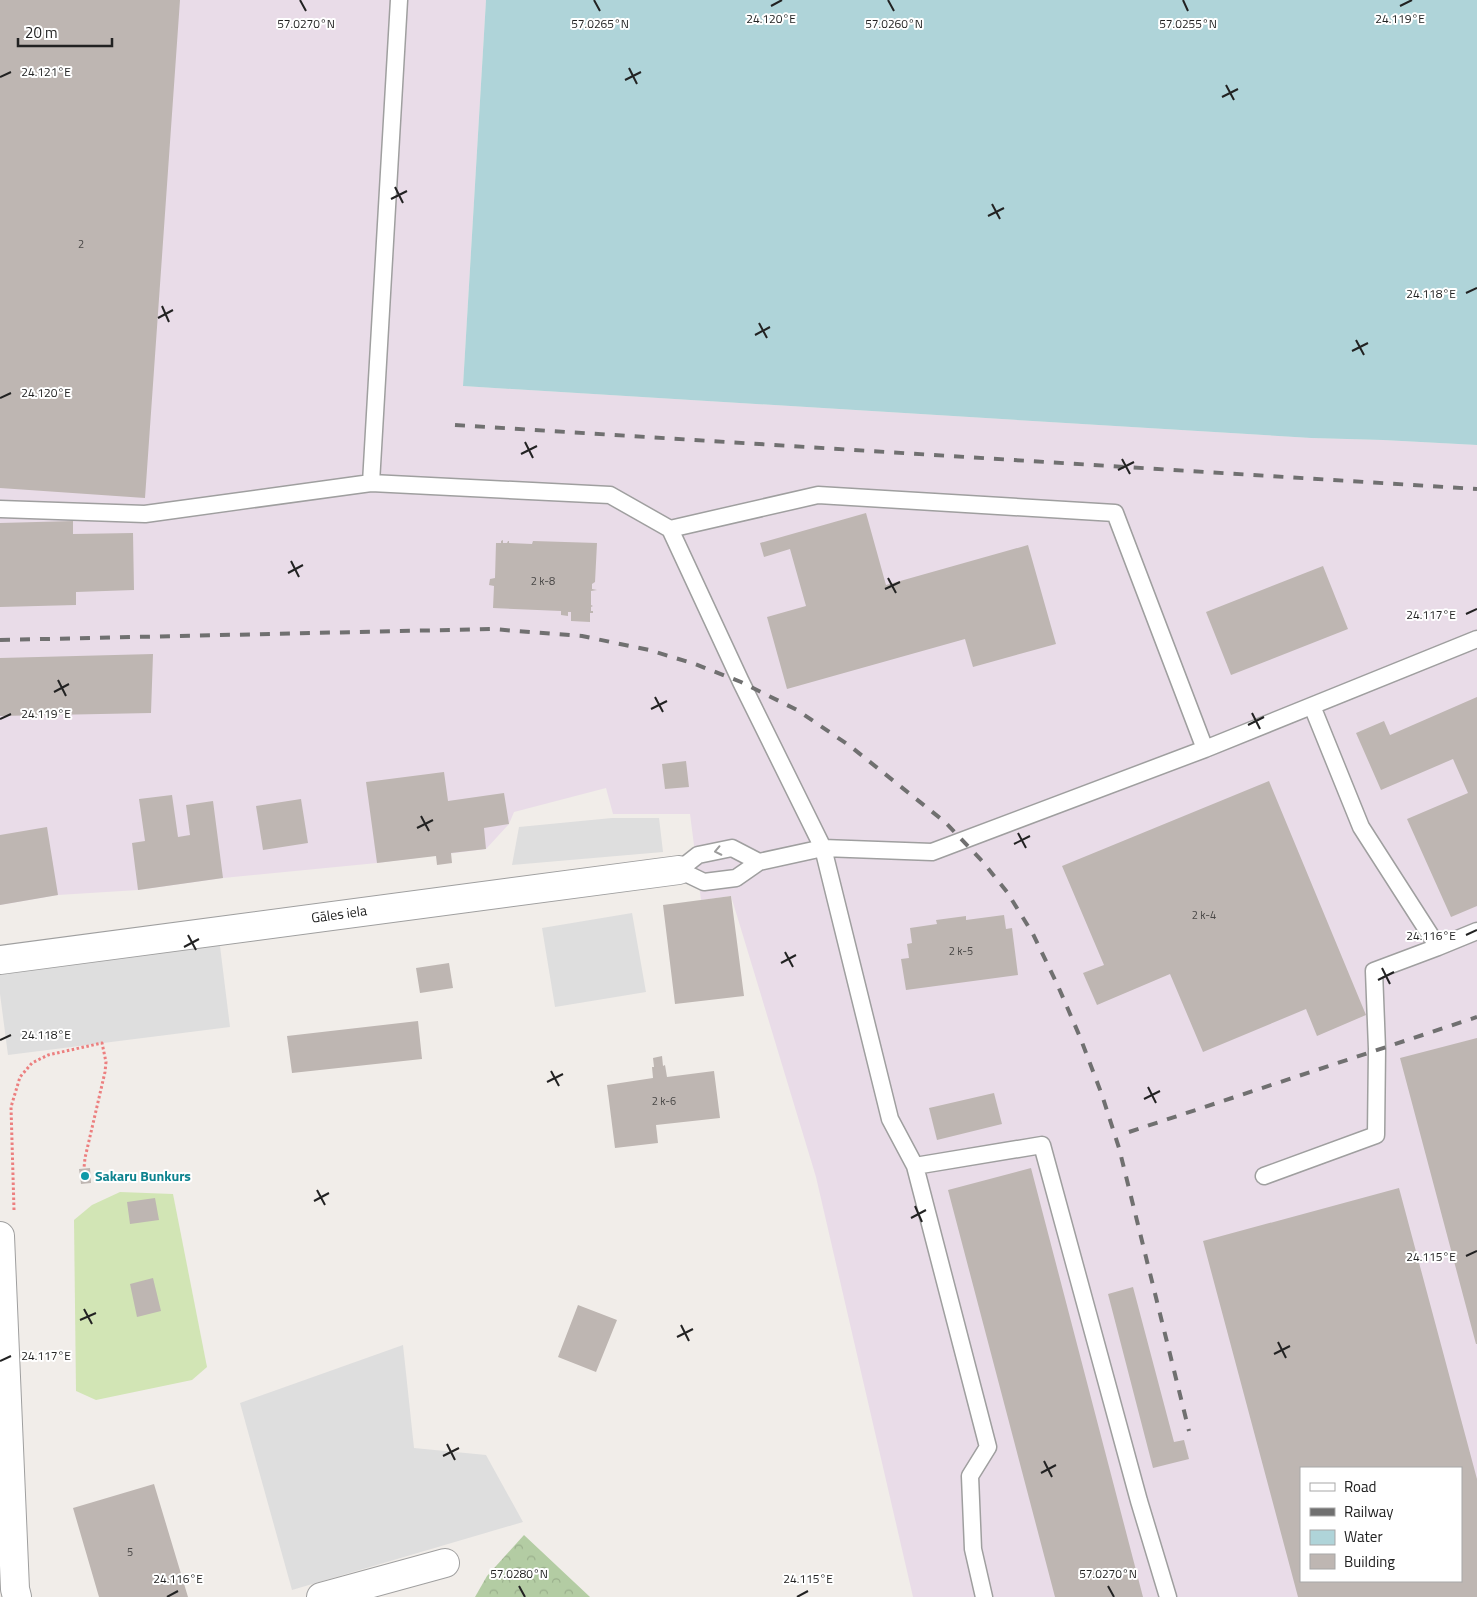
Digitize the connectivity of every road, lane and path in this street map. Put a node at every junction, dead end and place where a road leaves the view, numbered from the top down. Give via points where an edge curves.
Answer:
1 (399, 0) edge
2 (370, 483) junction
3 (0, 509) edge
4 (670, 529) junction
5 (1477, 639) edge
6 (1312, 706) junction
7 (1205, 749) junction
8 (823, 848) junction
9 (759, 862) junction
10 (679, 870) junction
11 (1477, 931) edge
12 (1438, 947) junction
13 (0, 960) edge
14 (915, 1166) junction
15 (84, 1168) dead end
16 (1264, 1176) dead end
17 (14, 1212) dead end
18 (0, 1236) edge
19 (0, 1276) edge
20 (5, 1442) edge
21 (446, 1563) dead end
22 (12, 1594) edge
23 (321, 1597) edge
24 (984, 1597) edge
25 (1168, 1597) edge

1 - 2 lane
2 - 3 lane via 145,514
2 - 4 lane via 610,495
4 - 7 lane via 818,495 1114,513
4 - 8 lane
5 - 6 lane
6 - 7 lane
6 - 12 lane via 1361,828
7 - 8 lane via 932,852
8 - 9 lane
8 - 14 lane via 890,1119
9 - 10 lane via 736,878 704,882
9 -> 10 lane via 732,848 698,855
10 - 13 street, Gāles iela
11 - 12 lane
12 - 16 lane via 1374,971 1376,1135
14 - 24 lane via 988,1447 970,1476 973,1549
14 - 25 lane via 1042,1145
15 - 17 path via 105,1072 102,1043 48,1055 32,1062 20,1077 11,1107
18 - 19 street
19 - 20 street
20 - 22 street
21 - 23 street

